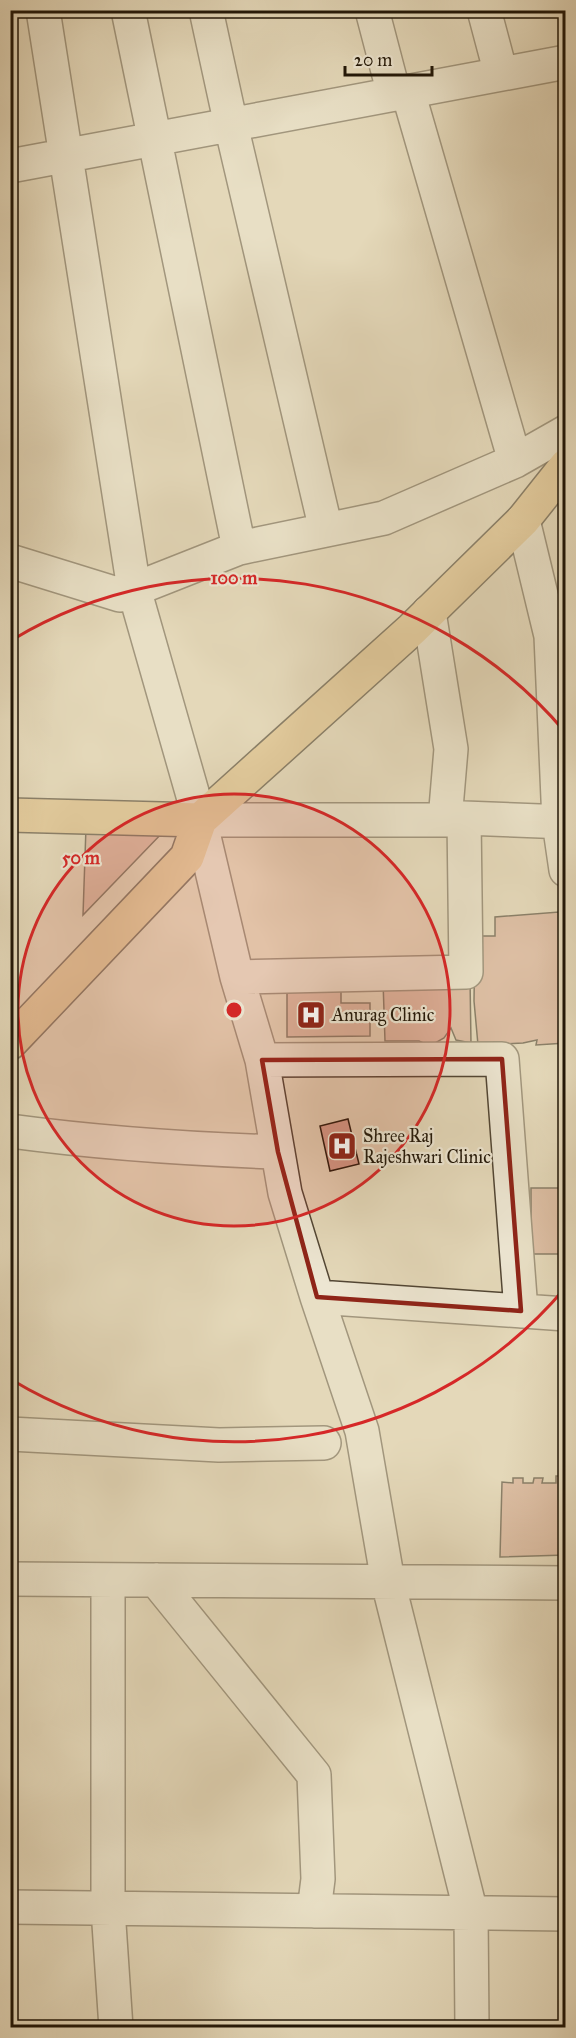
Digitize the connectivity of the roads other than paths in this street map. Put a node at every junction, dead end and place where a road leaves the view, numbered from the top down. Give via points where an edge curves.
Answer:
1 (43, 10) edge
2 (128, 10) edge
3 (206, 10) edge
4 (372, 10) edge
5 (484, 10) edge
6 (566, 62) edge
7 (501, 74) junction
8 (401, 93) junction
9 (231, 125) junction
10 (155, 139) junction
11 (65, 156) junction
12 (10, 166) edge
13 (566, 432) edge
14 (514, 461) junction
15 (566, 466) edge
16 (524, 520) junction
17 (326, 530) junction
18 (239, 548) junction
19 (10, 561) edge
20 (134, 589) junction
21 (429, 612) junction
22 (10, 816) edge
23 (454, 819) junction
24 (200, 820) junction
25 (562, 822) edge
26 (566, 870) edge
27 (237, 977) junction
28 (10, 1044) edge
29 (262, 1060) junction
30 (10, 1131) edge
31 (278, 1152) junction
32 (317, 1297) junction
33 (521, 1311) junction
34 (566, 1314) edge
35 (10, 1434) edge
36 (324, 1443) dead end
37 (10, 1579) edge
38 (108, 1580) junction
39 (156, 1580) junction
40 (388, 1582) junction
41 (566, 1583) edge
42 (10, 1907) edge
43 (108, 1909) junction
44 (314, 1911) junction
45 (471, 1913) junction
46 (566, 1914) edge
47 (116, 2028) edge
48 (472, 2028) edge

1 - 11 street
2 - 10 street
3 - 9 street
4 - 8 street
5 - 7 street
6 - 7 street
7 - 8 street
8 - 9 street
8 - 14 street
9 - 10 street
9 - 17 street
10 - 11 street
10 - 18 street
11 - 12 street
11 - 20 street
13 - 14 street
14 - 17 street via 384,518
15 - 16 main road
16 - 21 main road
16 - 25 street via 551,636
17 - 18 street
18 - 20 street
19 - 20 street via 120,595
20 - 24 street
21 - 23 street via 451,749
21 - 24 main road
22 - 24 main road
23 - 24 street
23 - 25 street
23 - 27 street via 466,972
24 - 27 street
24 - 28 main road via 187,857
25 - 26 street
27 - 29 street
29 - 31 street
29 - 33 street via 502,1059
30 - 31 street via 148,1147
31 - 32 street via 285,1193
32 - 33 street
32 - 40 street via 362,1431
33 - 34 street
35 - 36 street via 219,1445
37 - 38 street
38 - 39 street
38 - 43 street
39 - 40 street
39 - 44 street via 314,1775 318,1879
40 - 41 street
40 - 45 street
42 - 43 street
43 - 44 street
43 - 47 street
44 - 45 street
45 - 46 street
45 - 48 street

